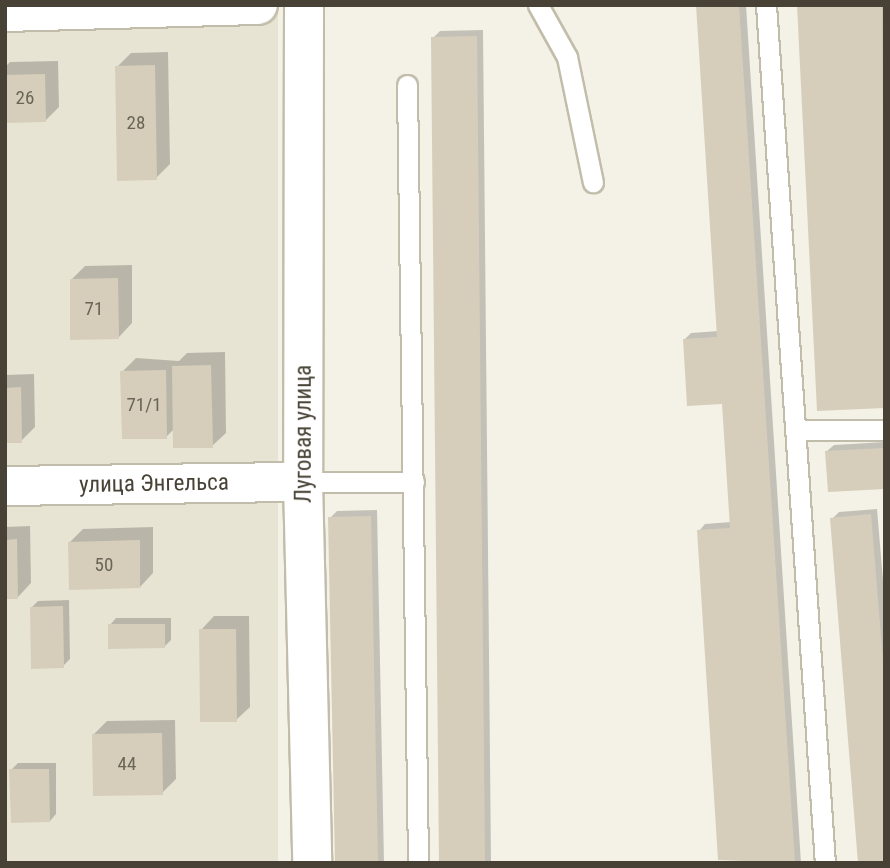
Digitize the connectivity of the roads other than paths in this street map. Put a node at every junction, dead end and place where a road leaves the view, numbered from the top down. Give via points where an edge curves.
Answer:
1 (258, 5) edge
2 (304, 5) edge
3 (538, 5) edge
4 (766, 5) edge
5 (5, 12) edge
6 (407, 85) dead end
7 (593, 182) dead end
8 (795, 430) junction
9 (885, 430) edge
10 (303, 482) junction
11 (414, 482) junction
12 (5, 486) edge
13 (312, 863) edge
14 (418, 863) edge
15 (825, 863) edge

1 - 5 street
2 - 10 street, Луговая улица
3 - 7 lane via 567,57
4 - 8 lane
6 - 11 lane
8 - 9 lane
8 - 15 lane
10 - 11 lane
10 - 12 street, улица Энгельса
10 - 13 street, Луговая улица
11 - 14 lane

